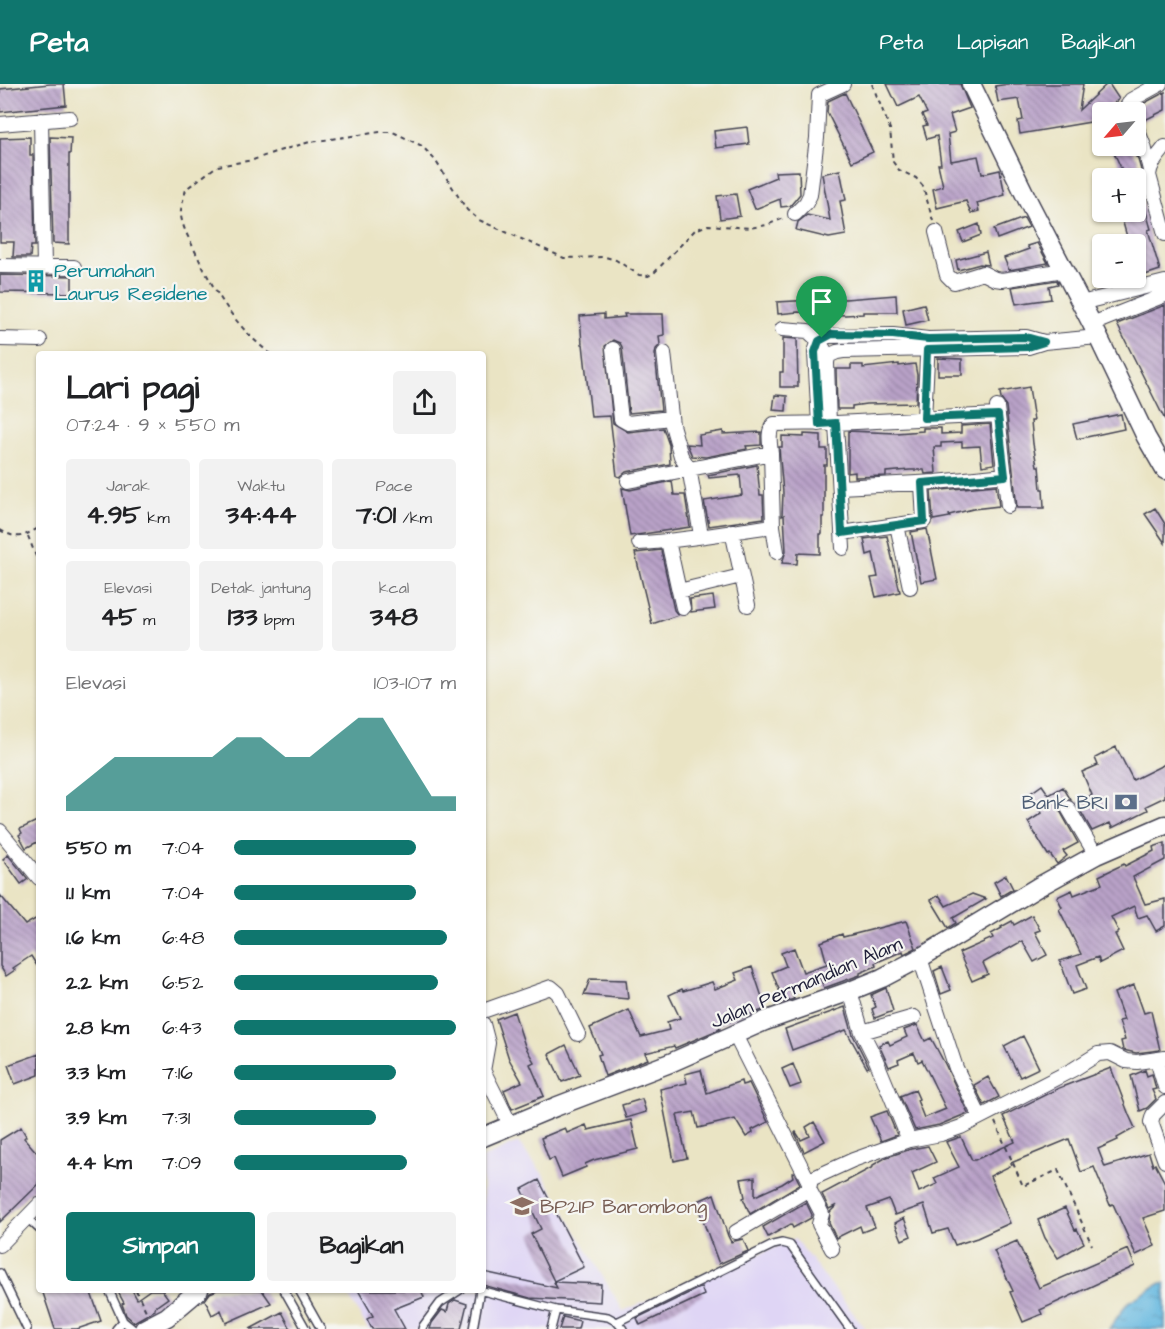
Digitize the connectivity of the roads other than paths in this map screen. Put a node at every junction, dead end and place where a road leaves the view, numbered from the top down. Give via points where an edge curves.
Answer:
1 (843, 84) edge
2 (971, 84) edge
3 (1160, 84) edge
4 (819, 89) edge
5 (1130, 102) edge
6 (70, 118) dead end
7 (40, 120) junction
8 (0, 124) edge
9 (1165, 147) edge
10 (1146, 154) edge
11 (1150, 170) junction
12 (795, 214) road end
13 (936, 232) road end
14 (1165, 234) edge
15 (0, 266) edge
16 (44, 267) junction
17 (74, 267) dead end
18 (1064, 270) junction
19 (1165, 282) edge
20 (1165, 295) edge
21 (1082, 303) junction
22 (782, 329) dead end
23 (1095, 330) junction
24 (0, 339) edge
25 (40, 340) dead end
26 (819, 341) junction
27 (928, 345) junction
28 (613, 349) dead end
29 (664, 353) dead end
30 (828, 356) junction
31 (670, 418) junction
32 (924, 418) junction
33 (828, 424) junction
34 (771, 453) junction
35 (689, 468) junction
36 (1165, 470) edge
37 (1005, 476) junction
38 (628, 481) dead end
39 (922, 483) junction
40 (840, 487) junction
41 (1008, 506) dead end
42 (897, 525) junction
43 (773, 526) junction
44 (732, 531) junction
45 (842, 533) junction
46 (701, 535) junction
47 (668, 542) junction
48 (639, 543) dead end
49 (843, 548) dead end
50 (777, 552) dead end
51 (741, 576) junction
52 (910, 587) dead end
53 (679, 591) junction
54 (748, 605) dead end
55 (683, 608) dead end
56 (1068, 808) dead end
57 (1165, 825) edge
58 (0, 831) edge
59 (1096, 855) junction
60 (36, 874) edge
61 (920, 958) junction
62 (850, 992) junction
63 (486, 1010) edge
64 (914, 1017) dead end
65 (862, 1032) junction
66 (578, 1034) dead end
67 (486, 1035) edge
68 (735, 1035) junction
69 (486, 1054) edge
70 (1161, 1059) edge
71 (486, 1076) edge
72 (1165, 1087) edge
73 (1165, 1103) edge
74 (986, 1114) junction
75 (511, 1126) junction
76 (486, 1136) edge
77 (909, 1140) junction
78 (1165, 1161) edge
79 (809, 1185) junction
80 (36, 1208) edge
81 (27, 1218) junction
82 (36, 1226) edge
83 (736, 1232) dead end
84 (1, 1242) edge
85 (832, 1249) dead end
86 (0, 1273) edge
87 (486, 1292) edge
88 (110, 1293) edge
89 (195, 1293) edge
90 (286, 1293) edge
91 (301, 1293) edge
92 (455, 1293) edge
93 (479, 1293) edge
94 (556, 1310) junction
95 (123, 1321) junction
96 (617, 1322) junction
97 (149, 1327) edge
98 (27, 1329) edge
99 (116, 1329) edge
100 (133, 1329) edge
101 (306, 1329) edge
102 (321, 1329) edge
103 (423, 1329) edge
104 (473, 1329) edge
105 (551, 1329) edge
106 (623, 1329) edge
107 (850, 1329) edge

1 - 4 street
2 - 18 main road
3 - 5 street
4 - 12 street via 810,195
6 - 7 street
7 - 8 street
7 - 16 street
9 - 11 street
10 - 11 street
11 - 14 street
13 - 18 street via 947,275 954,282 983,273 1002,280
15 - 16 street
16 - 17 street
18 - 21 main road
19 - 21 street
20 - 23 street
21 - 23 main road
22 - 26 street via 806,330
23 - 27 street via 1028,347
23 - 36 main road
24 - 25 street
26 - 27 street via 832,334 900,336
26 - 30 street
26 - 33 street via 815,352
27 - 30 street via 843,351
27 - 32 street
28 - 31 street via 621,419 628,423
29 - 31 street
30 - 33 street
31 - 35 street via 681,456
32 - 33 street
32 - 37 street via 997,411
33 - 34 street via 774,424 769,435
33 - 40 street
34 - 35 street
34 - 43 street
35 - 38 street
35 - 46 street
37 - 39 street
37 - 41 street
39 - 40 street
39 - 42 street via 925,519
40 - 45 street
42 - 45 street
42 - 52 street
43 - 44 street
43 - 50 street
44 - 46 street
44 - 51 street
45 - 49 street
46 - 47 street
47 - 48 street
47 - 53 street
51 - 53 street
51 - 54 street
53 - 55 street
56 - 59 street
57 - 59 main road, Jalan Permandian Alam
58 - 60 street
59 - 61 main road, Jalan Permandian Alam
61 - 62 main road, Jalan Permandian Alam
61 - 74 street via 956,1068
62 - 65 street
62 - 68 main road, Jalan Permandian Alam
63 - 66 street via 551,987 558,993
64 - 65 street
65 - 77 street
67 - 69 street
68 - 75 main road, Jalan Permandian Alam
68 - 79 street
70 - 72 street
70 - 74 street via 1126,1061 1110,1053 1098,1054
71 - 75 street
73 - 78 street via 1151,1122
74 - 77 street via 941,1134
75 - 76 main road, Jalan Permandian Alam
77 - 79 street via 853,1160
79 - 83 street
79 - 85 street via 822,1214 820,1227
80 - 81 street
81 - 82 lane
81 - 84 street
86 - 98 lane
87 - 94 lane
88 - 95 lane
89 - 97 main road
90 - 101 lane
91 - 102 lane
92 - 103 lane via 440,1303
93 - 104 lane
94 - 96 lane via 608,1317
94 - 105 lane
95 - 99 lane
95 - 100 lane
96 - 106 lane
96 - 107 lane via 782,1243 790,1245

